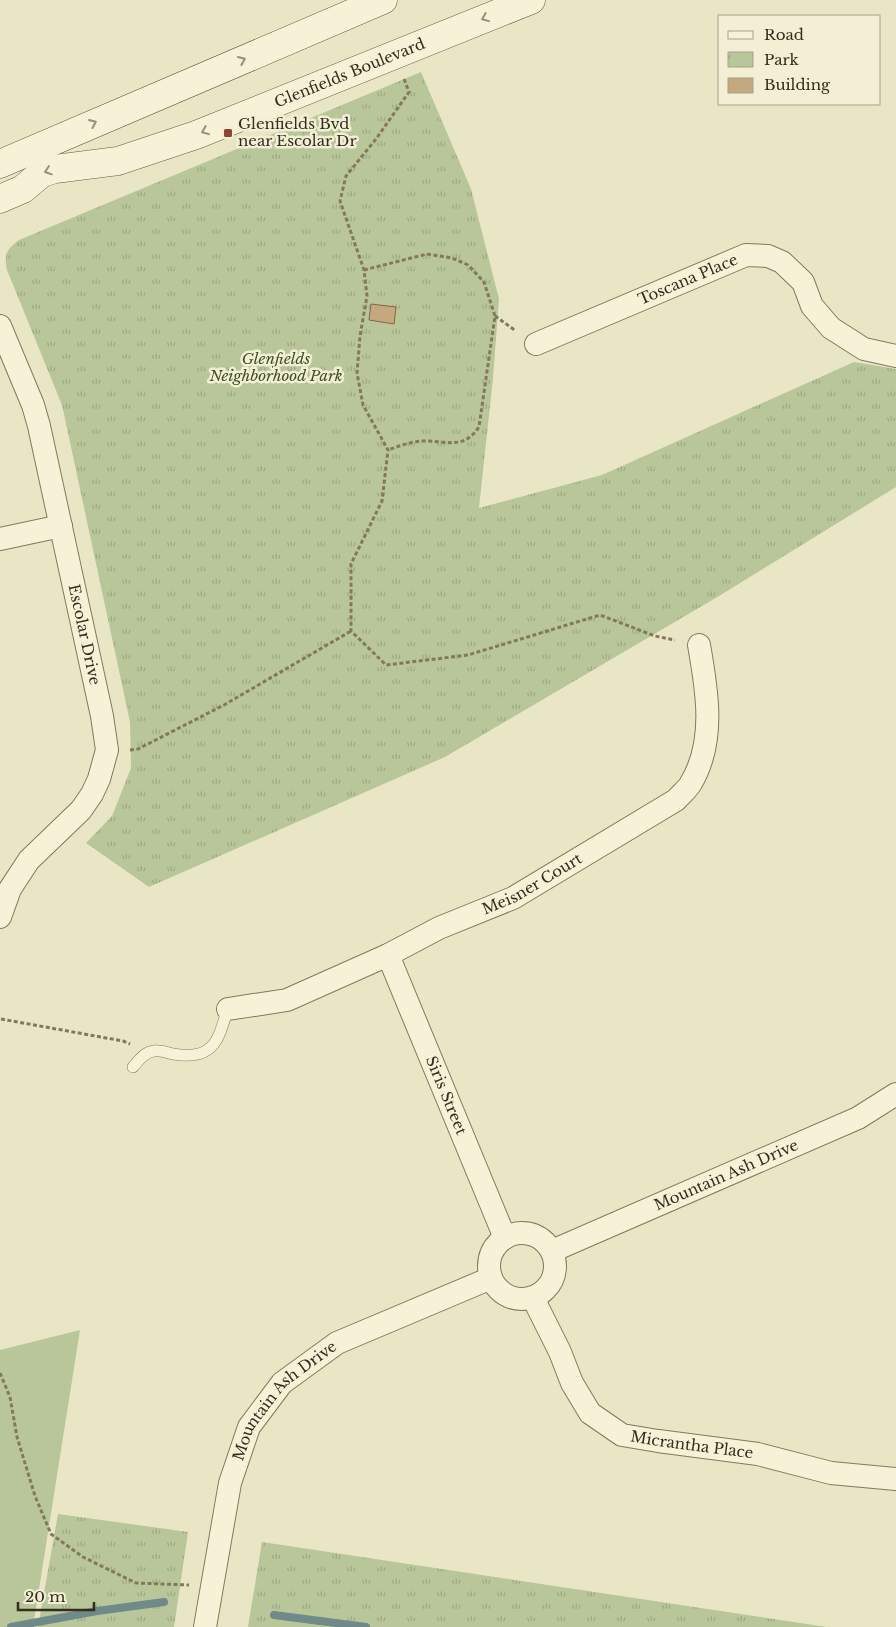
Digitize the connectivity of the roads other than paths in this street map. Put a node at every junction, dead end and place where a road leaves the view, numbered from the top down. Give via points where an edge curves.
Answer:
1 (383, 0) edge
2 (531, 0) edge
3 (0, 164) edge
4 (0, 198) edge
5 (0, 326) edge
6 (536, 344) dead end
7 (896, 356) edge
8 (61, 526) junction
9 (0, 539) edge
10 (699, 645) road end
11 (1, 908) edge
12 (388, 955) junction
13 (228, 1009) joint
14 (133, 1067) dead end
15 (896, 1094) edge
16 (505, 1238) junction
17 (552, 1251) junction
18 (491, 1278) junction
19 (533, 1298) junction
20 (896, 1479) edge
21 (205, 1627) edge

3 -> 1 street
2 -> 4 street, Glenfields Boulevard via 196,135 118,161 42,173 23,189
5 - 8 street, Escolar Drive via 39,426
6 - 7 street, Toscana Place via 746,255 768,256 782,262 803,282 812,306 831,328 864,349
8 - 9 street
8 - 11 street, Escolar Drive via 107,750 92,794 81,810 29,860
10 - 12 street, Meisner Court via 708,700 706,743 691,784 676,800 513,898 439,928
12 - 13 street, Meisner Court via 286,1000
12 - 16 street, Siris Street
13 - 14 lane via 217,1039 208,1050 189,1056 155,1050 140,1058
15 - 17 street, Mountain Ash Drive via 858,1118
16 - 17 street via 518,1233 532,1234
16 - 18 street via 490,1256
17 - 19 street via 556,1265 553,1279 545,1291
18 - 19 street via 508,1296 520,1300
18 - 21 street, Mountain Ash Drive via 337,1344 282,1384 249,1427 230,1483
19 - 20 street, Micrantha Place via 572,1383 590,1413 622,1435 758,1454 831,1473

